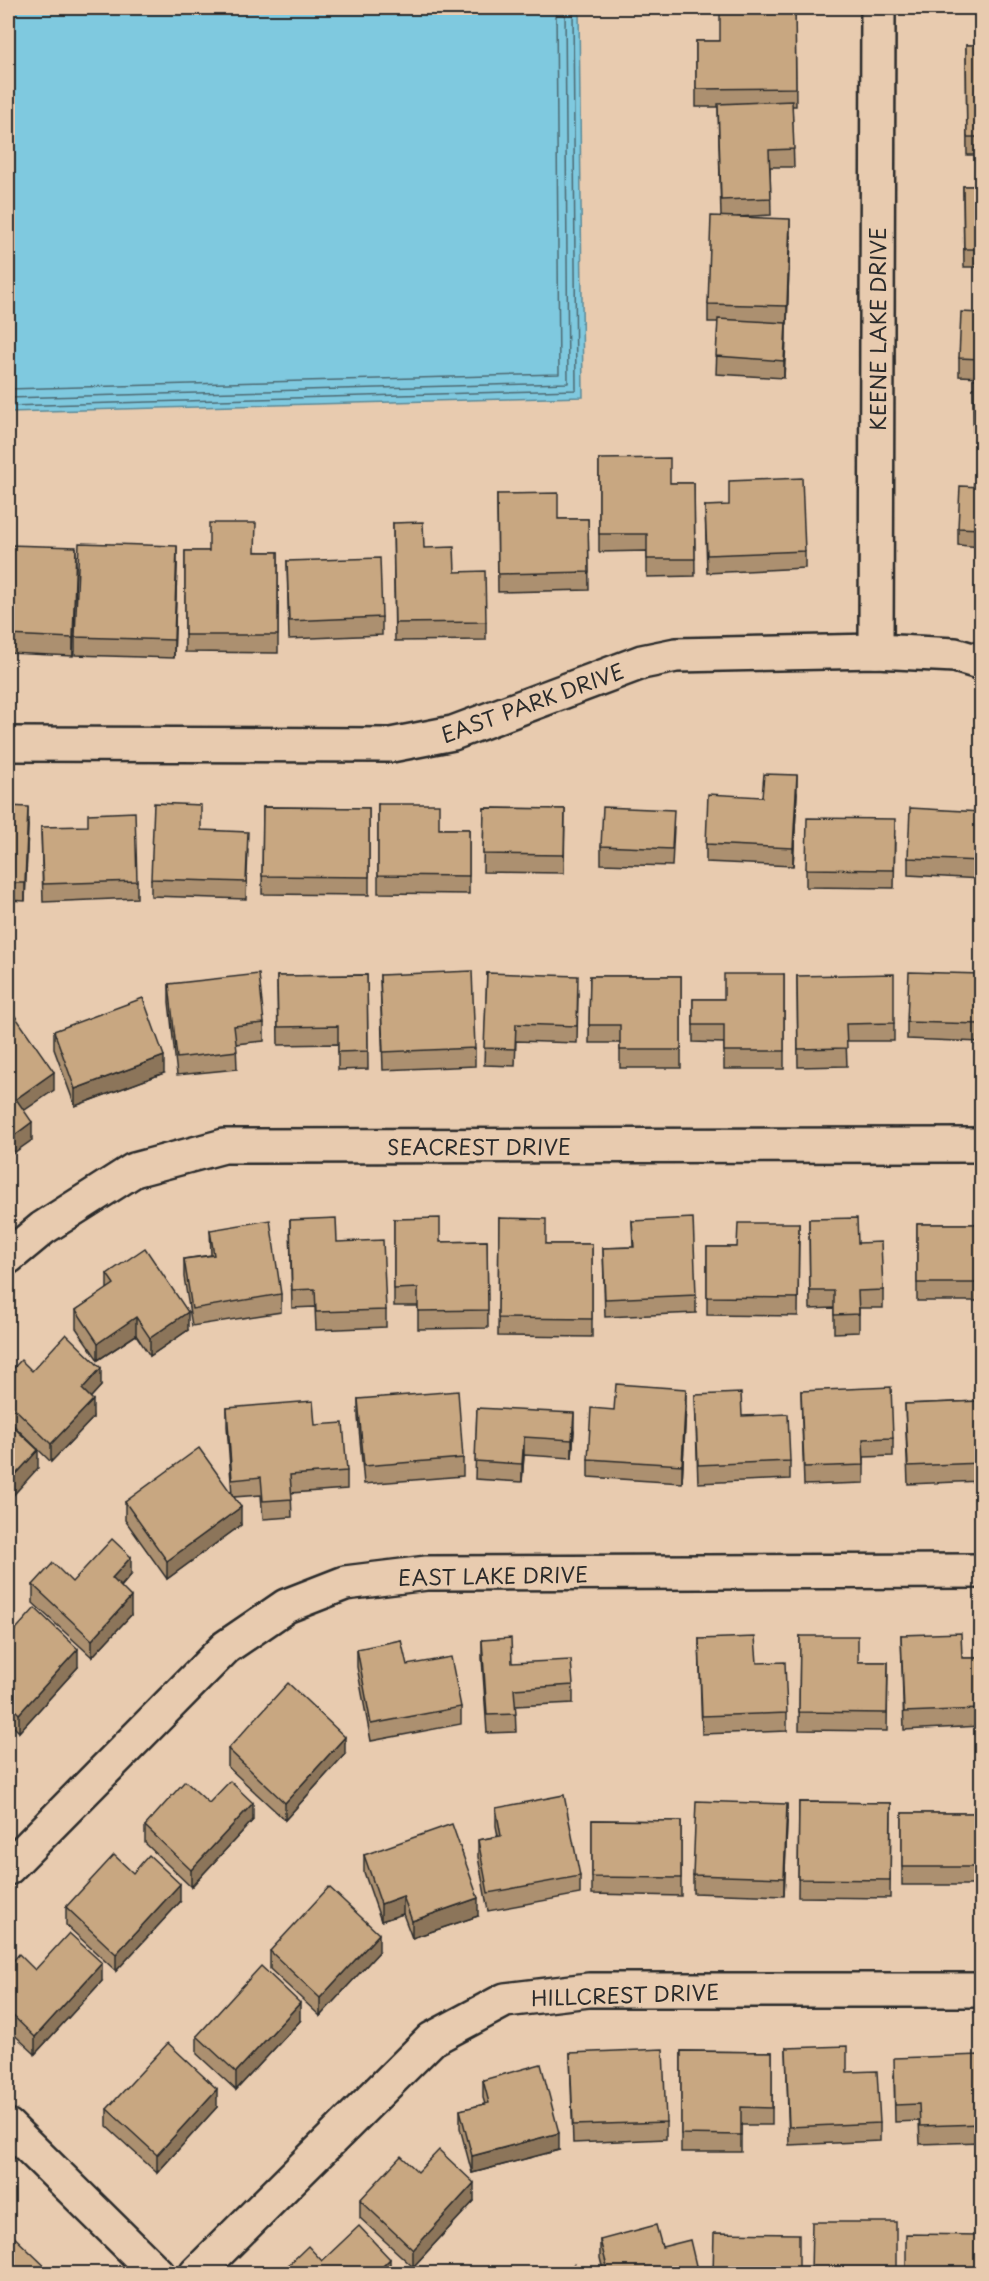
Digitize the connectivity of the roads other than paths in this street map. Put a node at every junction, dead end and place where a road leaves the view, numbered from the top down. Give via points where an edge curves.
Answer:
1 (878, 8) edge
2 (876, 651) junction
3 (981, 663) edge
4 (8, 744) edge
5 (981, 1145) edge
6 (8, 1257) edge
7 (981, 1571) edge
8 (8, 1868) edge
9 (981, 1990) edge
10 (8, 2127) edge
11 (158, 2274) edge
12 (196, 2274) edge

1 - 2 street, KEENE LAKE DRIVE
2 - 3 street, EAST PARK DRIVE via 955,655
2 - 4 street, EAST PARK DRIVE via 676,655 642,662 453,734 391,745
5 - 6 street, SEACREST DRIVE via 224,1146 134,1170 43,1228
7 - 8 street, EAST LAKE DRIVE via 427,1573 345,1582 286,1606 225,1647
9 - 12 street, HILLCREST DRIVE via 589,1990 505,2000 432,2039
10 - 11 street

